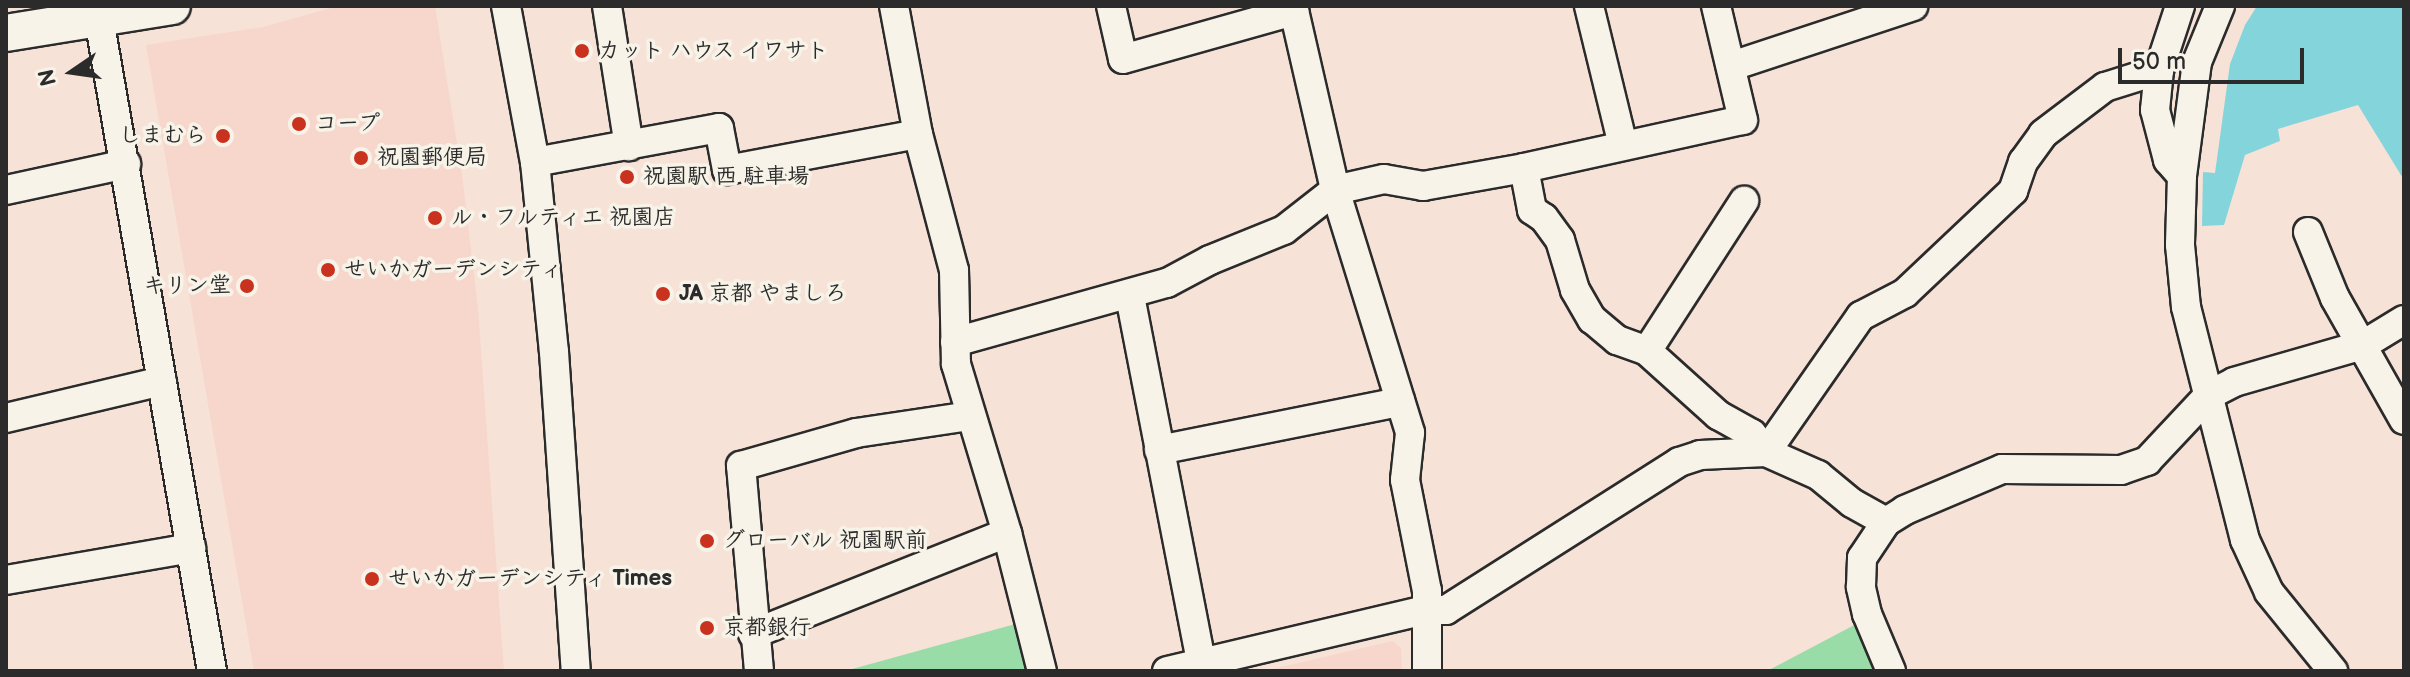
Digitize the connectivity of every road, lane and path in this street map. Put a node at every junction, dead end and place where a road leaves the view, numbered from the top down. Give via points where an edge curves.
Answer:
1 (172, 6) edge
2 (506, 6) edge
3 (607, 6) edge
4 (894, 6) edge
5 (1111, 6) edge
6 (1589, 6) edge
7 (1716, 6) edge
8 (1913, 6) edge
9 (2180, 6) edge
10 (2220, 6) edge
11 (1294, 9) edge
12 (99, 19) junction
13 (6, 33) edge
14 (1732, 66) junction
15 (2159, 70) junction
16 (918, 134) junction
17 (1623, 145) junction
18 (629, 146) junction
19 (535, 162) junction
20 (126, 164) junction
21 (1524, 168) junction
22 (2182, 176) junction
23 (6, 190) edge
24 (1335, 190) junction
25 (1744, 201) dead end
26 (2308, 232) dead end
27 (1130, 296) junction
28 (2404, 320) edge
29 (955, 342) junction
30 (2363, 345) junction
31 (1647, 351) junction
32 (162, 381) junction
33 (2209, 395) junction
34 (1400, 402) junction
35 (970, 416) junction
36 (6, 418) edge
37 (2404, 420) edge
38 (1159, 450) junction
39 (1766, 452) junction
40 (1886, 522) junction
41 (1007, 533) junction
42 (191, 548) junction
43 (6, 580) edge
44 (1426, 610) junction
45 (753, 634) junction
46 (1201, 662) junction
47 (212, 671) edge
48 (576, 671) edge
49 (759, 671) edge
50 (1042, 671) edge
51 (1167, 671) edge
52 (1427, 671) edge
53 (1891, 671) edge
54 (2333, 671) edge

1 - 12 main road
2 - 19 street
3 - 18 street
4 - 16 street
5 - 11 street via 1123,59
6 - 17 street
7 - 14 street
8 - 14 street
9 - 15 street
10 - 22 street via 2197,62
11 - 24 street
12 - 13 main road
12 - 20 street
14 - 17 street via 1743,120
15 - 22 street via 2155,110 2168,160
15 - 39 street via 2105,87 2043,134 2023,162 2013,191 1905,293 1861,316
16 - 18 street via 727,170 719,128
16 - 29 street via 954,270
17 - 21 street
18 - 19 street
19 - 48 street
20 - 23 street
20 - 32 street
21 - 24 street via 1423,186 1384,179
21 - 31 street via 1532,210 1560,240 1582,307 1617,340
22 - 33 street via 2180,245 2186,307
24 - 27 street via 1284,230
24 - 34 street
25 - 31 street
26 - 30 street via 2335,298
27 - 29 street
27 - 38 street
28 - 30 street
29 - 35 street
30 - 33 street via 2234,382
30 - 37 street
31 - 39 street via 1718,415 1752,434
32 - 36 street
32 - 42 street
33 - 40 street via 2147,461 2121,470 2002,469
33 - 54 street via 2245,540 2269,592
34 - 38 street
34 - 44 street via 1410,433 1405,480 1427,591
35 - 41 street
35 - 45 street via 856,433 741,466
38 - 46 street
39 - 40 street via 1818,475
39 - 44 street via 1700,455 1679,462 1446,610
40 - 53 street via 1862,558 1861,587
41 - 45 street
41 - 50 street
42 - 43 street
42 - 47 street
44 - 46 street
44 - 52 street
45 - 49 street
46 - 51 street

